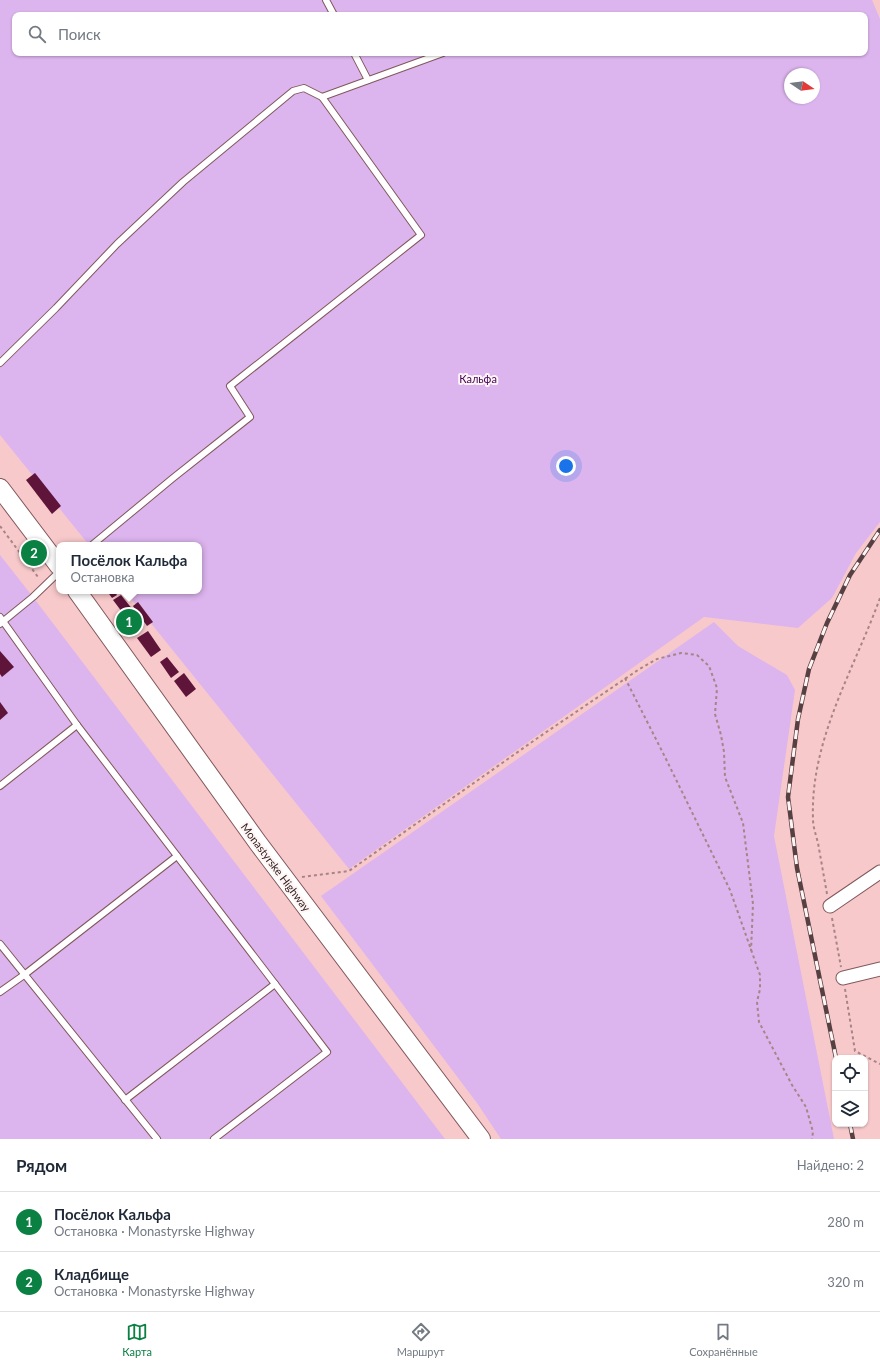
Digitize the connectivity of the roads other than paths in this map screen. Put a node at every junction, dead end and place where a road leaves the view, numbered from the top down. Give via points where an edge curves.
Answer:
1 (326, 0) edge
2 (332, 12) edge
3 (356, 56) edge
4 (435, 56) edge
5 (368, 80) junction
6 (322, 98) junction
7 (0, 363) edge
8 (0, 488) edge
9 (96, 542) edge
10 (56, 562) edge
11 (56, 575) edge
12 (79, 594) edge
13 (1, 621) edge
14 (77, 725) junction
15 (0, 786) edge
16 (177, 856) junction
17 (880, 872) edge
18 (830, 906) road end
19 (0, 944) edge
20 (880, 969) edge
21 (24, 975) junction
22 (843, 978) road end
23 (275, 984) junction
24 (0, 992) edge
25 (125, 1100) junction
26 (157, 1139) edge
27 (214, 1139) edge
28 (481, 1139) edge

1 - 2 lane
3 - 5 lane
4 - 5 lane
5 - 6 lane
6 - 7 lane via 304,88 293,91 182,182
6 - 9 lane via 421,235 230,386 250,417
8 - 10 main road
11 - 13 lane via 33,597
12 - 28 main road, Monastyrske Highway via 285,879
13 - 14 lane
14 - 15 lane
14 - 16 lane
16 - 21 lane
16 - 23 lane
17 - 18 street
19 - 21 lane
20 - 22 street
21 - 24 lane
21 - 25 lane
23 - 25 lane
23 - 27 lane via 327,1052
25 - 26 lane

